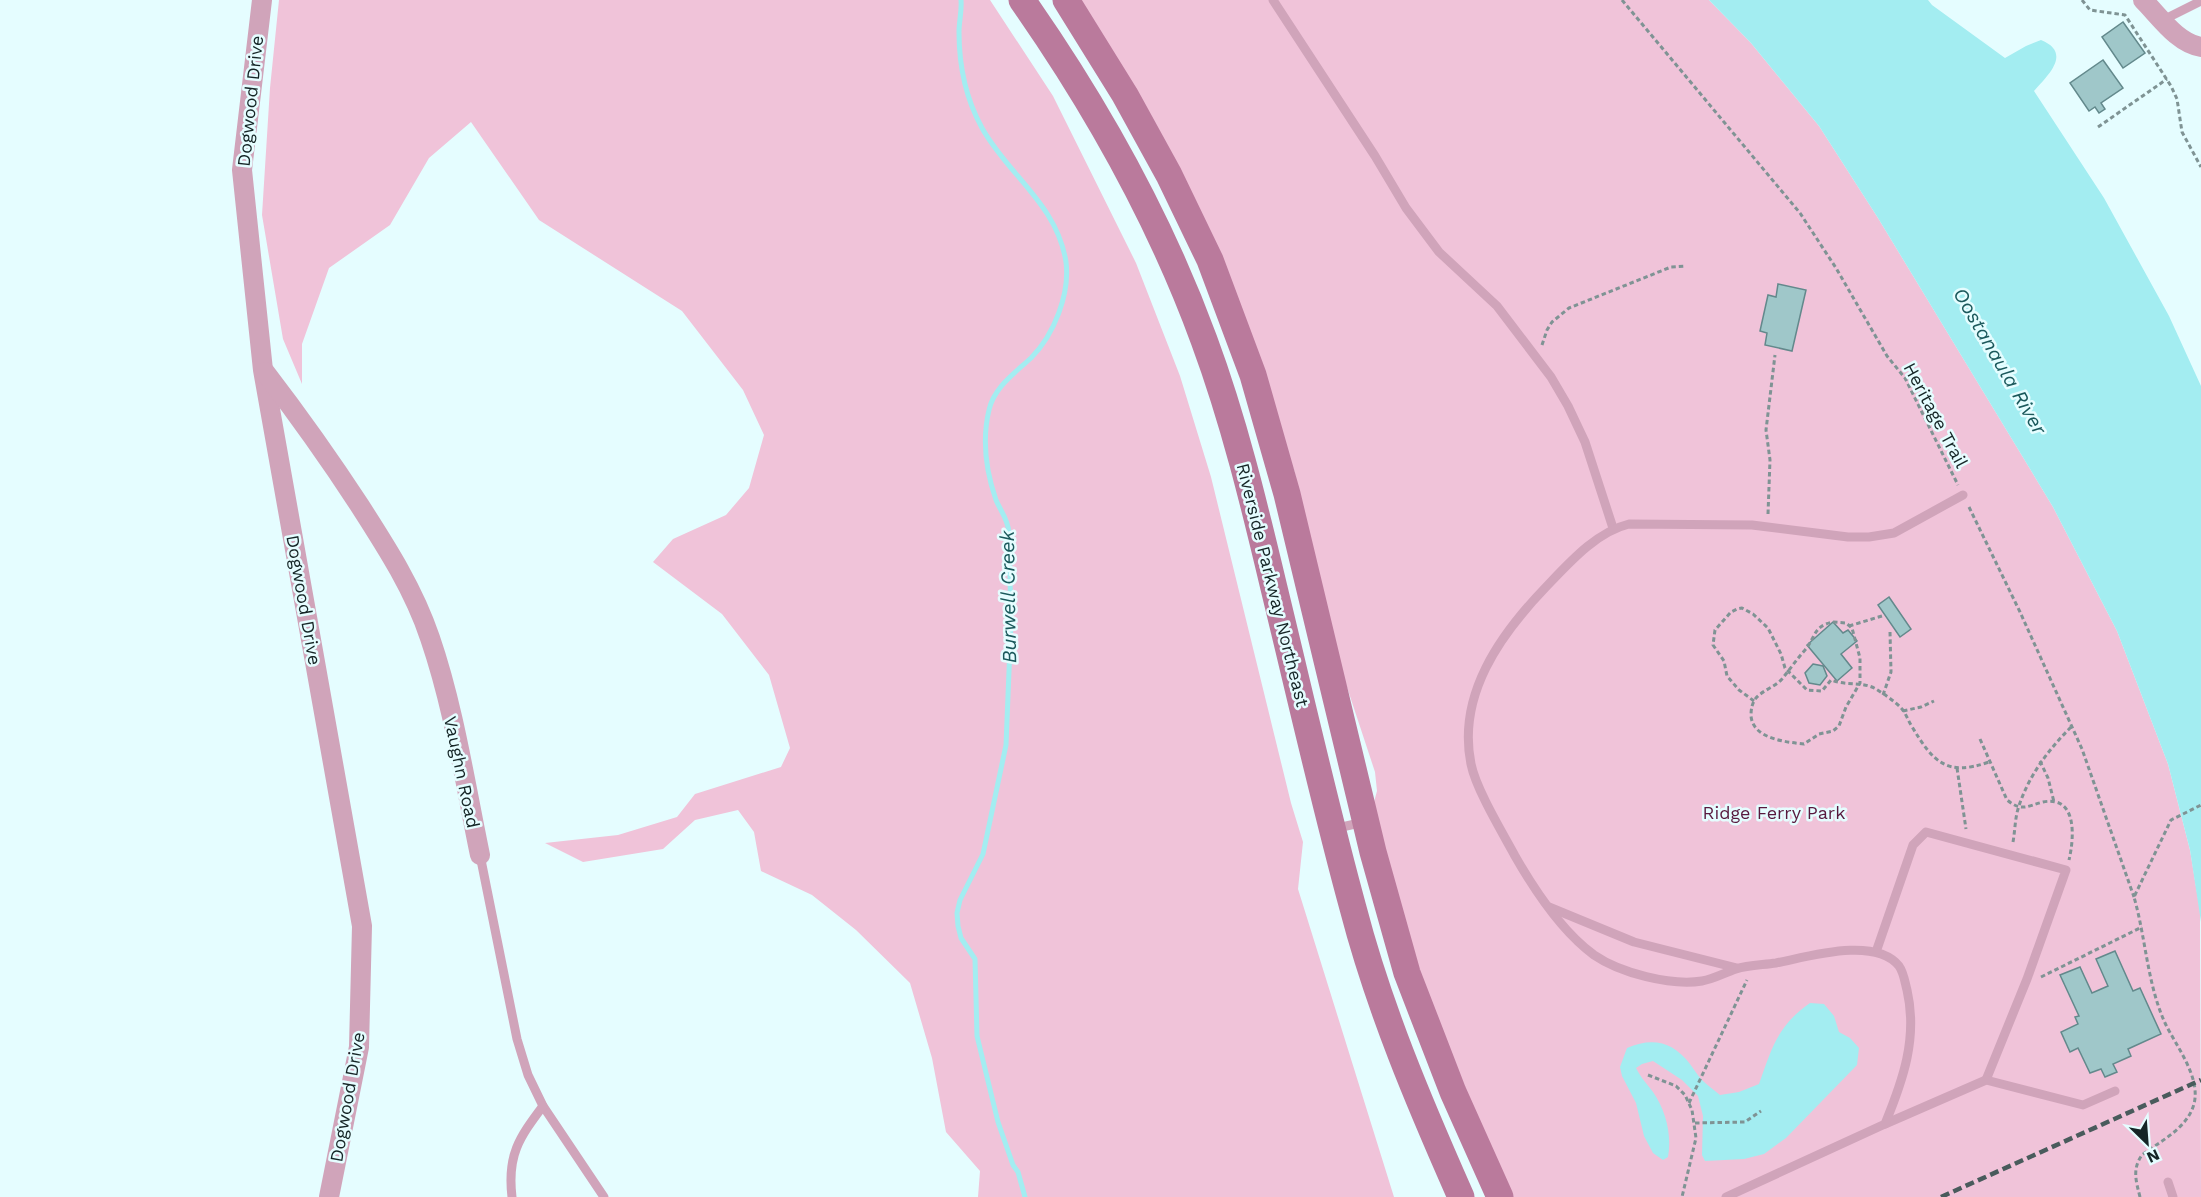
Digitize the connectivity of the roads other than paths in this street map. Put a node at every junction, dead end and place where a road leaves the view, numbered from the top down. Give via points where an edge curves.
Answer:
1 (262, 0) edge
2 (1022, 0) edge
3 (1066, 0) edge
4 (1273, 0) edge
5 (2143, 0) edge
6 (2201, 1) edge
7 (2163, 20) junction
8 (2201, 48) edge
9 (263, 370) junction
10 (1964, 495) road end
11 (1613, 528) junction
12 (1366, 821) junction
13 (1332, 829) junction
14 (480, 855) joint
15 (1548, 907) junction
16 (1876, 952) junction
17 (1738, 968) junction
18 (1986, 1080) junction
19 (2115, 1091) dead end
20 (543, 1106) junction
21 (1884, 1124) junction
22 (2168, 1182) dead end
23 (329, 1197) edge
24 (512, 1197) edge
25 (604, 1197) edge
26 (1461, 1197) edge
27 (1500, 1197) edge
28 (1726, 1197) edge
29 (2173, 1197) edge

1 - 9 street, Dogwood Drive via 242,170
2 - 13 main road, Riverside Parkway Northeast via 1068,66 1131,175 1205,341 1251,491
3 - 12 main road, Riverside Parkway Northeast via 1169,175 1210,260 1250,366 1287,494
4 - 11 lane via 1406,208 1439,252 1497,306 1568,406 1585,442
5 - 7 street
6 - 7 lane
7 - 8 street via 2189,45
9 - 14 street, Vaughn Road via 343,480 413,594 442,678
9 - 23 street, Dogwood Drive via 362,926 359,1047
10 - 11 lane via 1894,533 1869,537 1726,524 1629,524
11 - 15 lane via 1527,607 1484,668 1471,706 1471,766 1504,836
12 - 13 lane
12 - 27 main road, Riverside Parkway Northeast via 1407,974 1449,1083
13 - 26 main road, Riverside Parkway Northeast via 1380,1000
14 - 20 lane, Vaughn Road via 520,1051
15 - 17 lane via 1634,942
15 - 17 lane via 1595,956 1642,976 1702,981
16 - 17 lane via 1849,951
16 - 18 lane via 1913,845 1926,832 2067,870
16 - 21 lane via 1899,966 1911,1029 1907,1064
18 - 19 lane via 2083,1105
18 - 21 lane
20 - 24 lane via 523,1134 513,1158
20 - 25 lane, Vaughn Road
21 - 28 lane
22 - 29 lane

